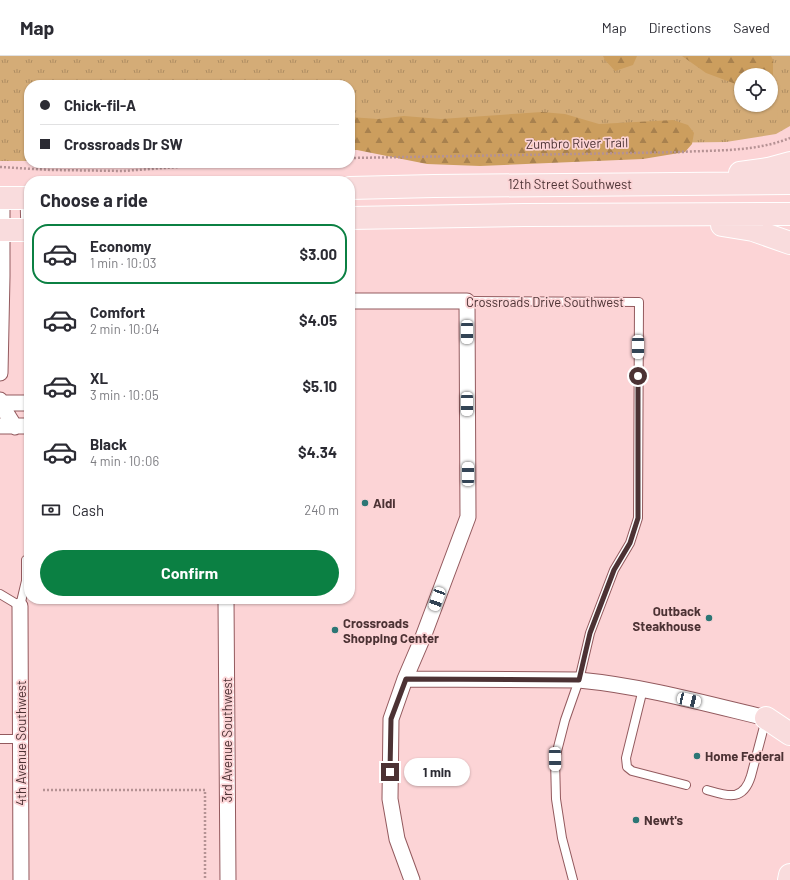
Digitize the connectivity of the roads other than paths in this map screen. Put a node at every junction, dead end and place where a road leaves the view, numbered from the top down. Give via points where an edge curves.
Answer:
1 (790, 163) edge
2 (790, 183) edge
3 (643, 184) junction
4 (355, 188) edge
5 (1, 198) edge
6 (24, 198) edge
7 (646, 214) junction
8 (790, 214) edge
9 (355, 218) edge
10 (1, 230) edge
11 (24, 230) edge
12 (790, 243) edge
13 (355, 301) edge
14 (466, 301) junction
15 (0, 373) edge
16 (0, 400) edge
17 (0, 403) edge
18 (24, 404) edge
19 (24, 412) edge
20 (15, 426) edge
21 (24, 589) edge
22 (0, 594) edge
23 (226, 604) edge
24 (20, 606) junction
25 (406, 679) junction
26 (579, 680) junction
27 (643, 689) junction
28 (790, 715) edge
29 (766, 718) junction
30 (790, 734) edge
31 (0, 739) edge
32 (20, 739) junction
33 (686, 785) dead end
34 (706, 790) dead end
35 (790, 876) edge
36 (21, 880) edge
37 (228, 880) edge
38 (412, 880) edge
39 (573, 880) edge
40 (789, 880) edge

1 - 3 main road via 749,172
2 - 3 main road, 12th Street Southwest
3 - 4 main road, 12th Street Southwest
5 - 6 main road
5 - 10 street
7 - 8 main road
7 - 9 main road
7 - 12 main road via 753,230
10 - 11 main road
10 - 15 street
13 - 14 street, Crossroads Drive Southwest
14 - 25 street via 468,517
14 - 26 lane, Crossroads Drive Southwest via 638,302 638,518 630,543 614,570 590,633
16 - 17 street
17 - 18 street
17 - 20 street
19 - 20 street
21 - 24 lane
22 - 24 lane
23 - 37 street, 3rd Avenue Southwest
24 - 32 street, 4th Avenue Southwest
25 - 26 street
25 - 38 street via 391,719 390,799 397,839
26 - 27 street
26 - 39 lane via 555,759 556,799 562,838
27 - 29 street
27 - 33 lane via 626,767
28 - 29 main road
29 - 30 main road
29 - 34 lane via 745,790 734,796
31 - 32 lane
32 - 36 street, 4th Avenue Southwest
35 - 40 main road

